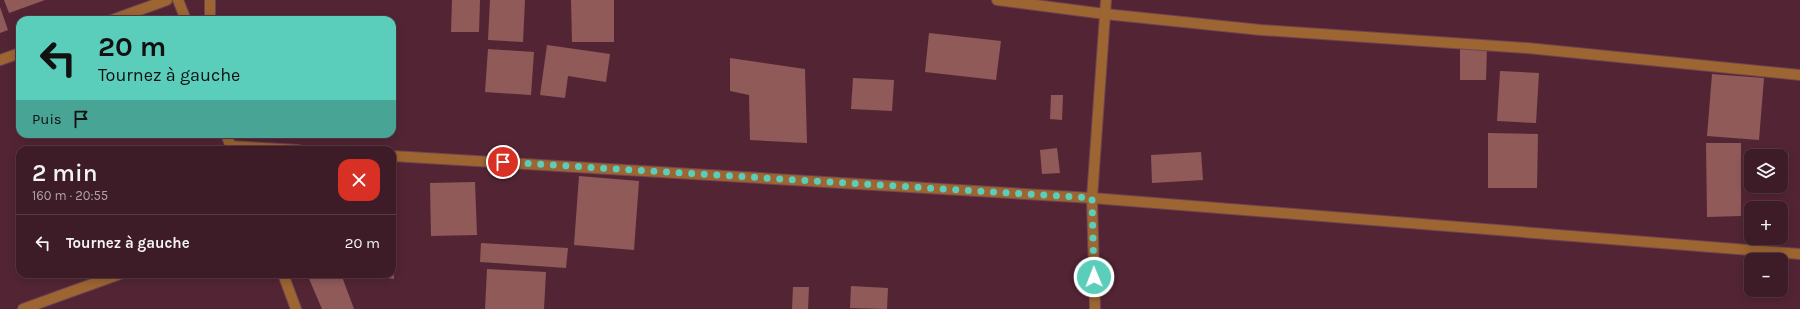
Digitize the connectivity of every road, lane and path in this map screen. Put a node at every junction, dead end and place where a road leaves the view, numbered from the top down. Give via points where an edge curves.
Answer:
1 (167, 0) edge
2 (178, 0) edge
3 (210, 0) edge
4 (997, 0) edge
5 (1106, 0) edge
6 (1105, 14) junction
7 (123, 16) edge
8 (184, 16) edge
9 (210, 16) edge
10 (16, 54) edge
11 (0, 60) edge
12 (1800, 74) edge
13 (396, 156) edge
14 (1092, 198) junction
15 (1800, 254) edge
16 (109, 278) edge
17 (284, 278) edge
18 (23, 309) edge
19 (296, 309) edge
20 (1095, 309) edge

1 - 7 street
2 - 8 street
3 - 9 street
4 - 6 street
5 - 6 street
6 - 12 street via 1261,30 1527,48
6 - 14 street
10 - 11 street
13 - 14 street
14 - 15 street
14 - 20 street
16 - 18 street
17 - 19 street

